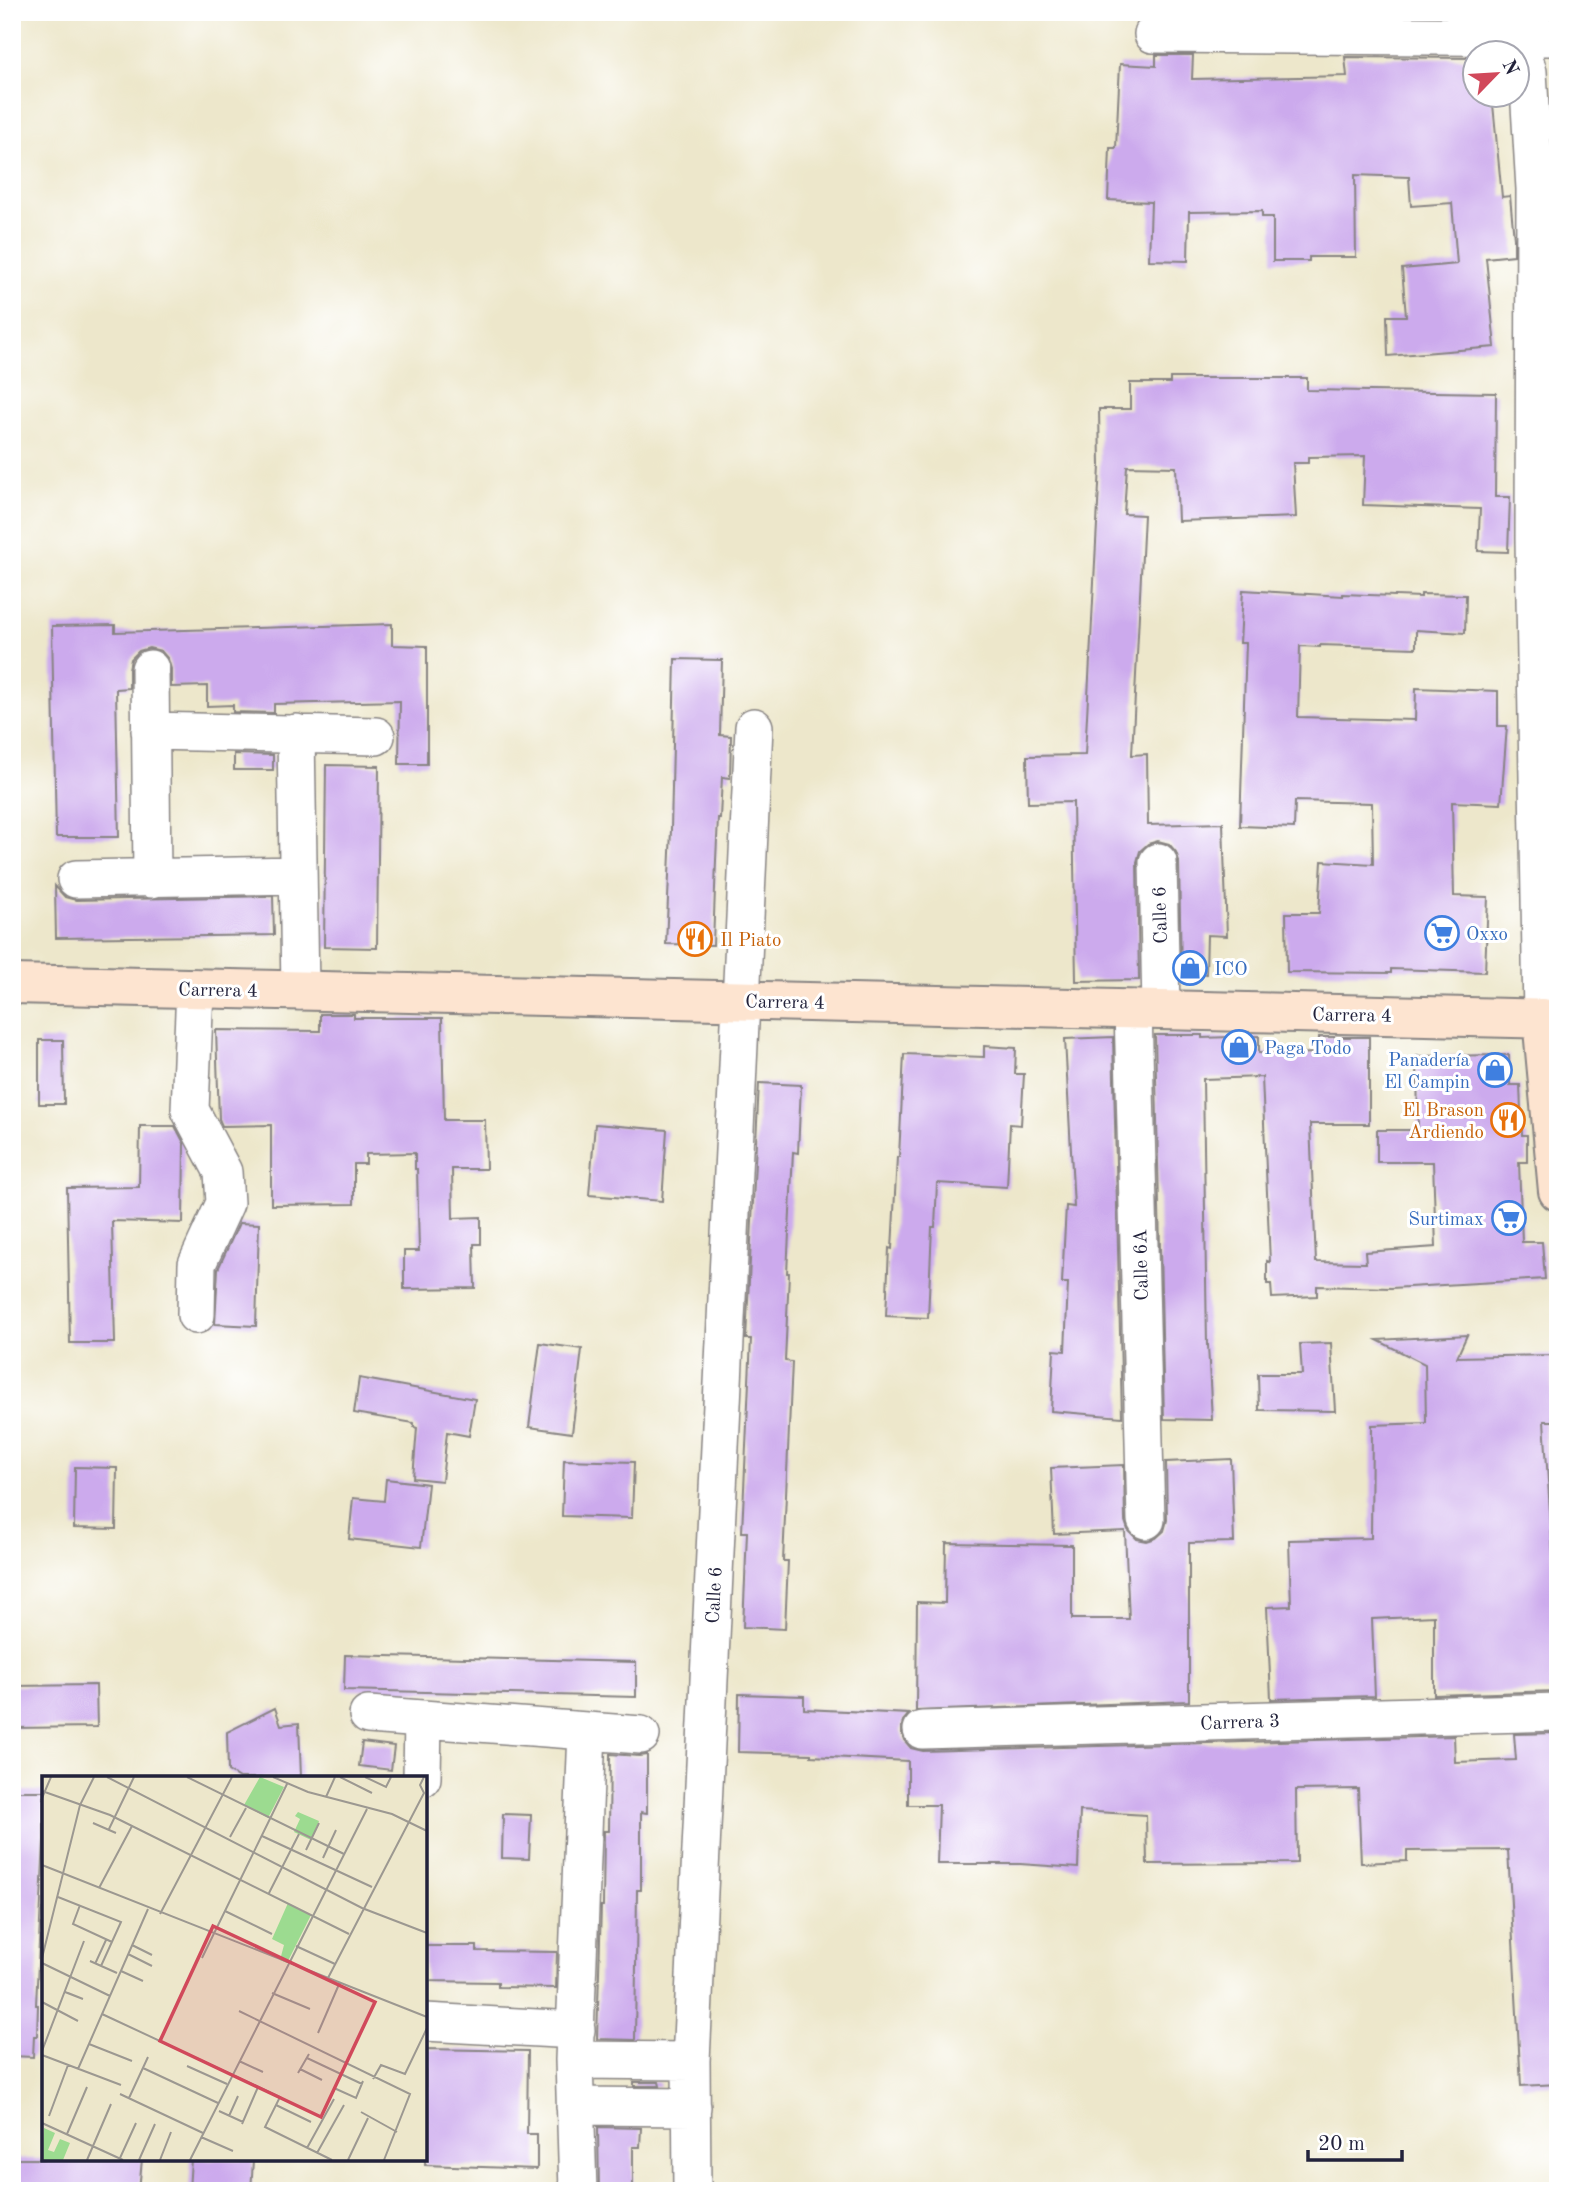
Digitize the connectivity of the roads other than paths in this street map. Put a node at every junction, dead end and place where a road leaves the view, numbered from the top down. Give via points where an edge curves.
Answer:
1 (1513, 24) edge
2 (1153, 34) dead end
3 (1558, 37) edge
4 (1546, 539) edge
5 (150, 669) dead end
6 (754, 727) dead end
7 (150, 731) junction
8 (296, 733) junction
9 (376, 736) dead end
10 (1158, 862) dead end
11 (298, 875) junction
12 (76, 879) dead end
13 (152, 879) junction
14 (12, 984) edge
15 (195, 988) junction
16 (300, 990) junction
17 (742, 1000) junction
18 (1147, 1009) junction
19 (1550, 1018) edge
20 (1558, 1191) edge
21 (196, 1315) dead end
22 (1146, 1520) dead end
23 (1558, 1712) edge
24 (368, 1715) dead end
25 (424, 1719) junction
26 (922, 1730) dead end
27 (587, 1731) junction
28 (641, 1735) dead end
29 (422, 1776) edge
30 (427, 2022) edge
31 (575, 2045) junction
32 (691, 2061) junction
33 (575, 2106) junction
34 (692, 2107) junction
35 (578, 2191) edge
36 (692, 2191) edge

1 - 2 street
1 - 3 street
1 - 4 street via 1528,72
4 - 19 street
5 - 7 street
6 - 17 street, Calle 6
7 - 8 street
7 - 13 street
8 - 9 street
8 - 11 street
10 - 18 street, Calle 6
11 - 13 street
11 - 16 street
12 - 13 street
14 - 15 street, Carrera 4
15 - 16 street, Carrera 4
15 - 21 street via 190,1110 223,1172 225,1203 197,1264
16 - 17 street, Carrera 4
17 - 18 street, Carrera 4
17 - 32 street, Calle 6
18 - 19 street, Carrera 4
18 - 22 street, Calle 6A
19 - 20 street
23 - 26 street, Carrera 3
24 - 25 street
25 - 27 street
25 - 29 street
27 - 28 street
27 - 31 street
30 - 31 street
31 - 32 street
31 - 33 street
32 - 34 street, Calle 6
33 - 34 street
33 - 35 street
34 - 36 street, Calle 6

